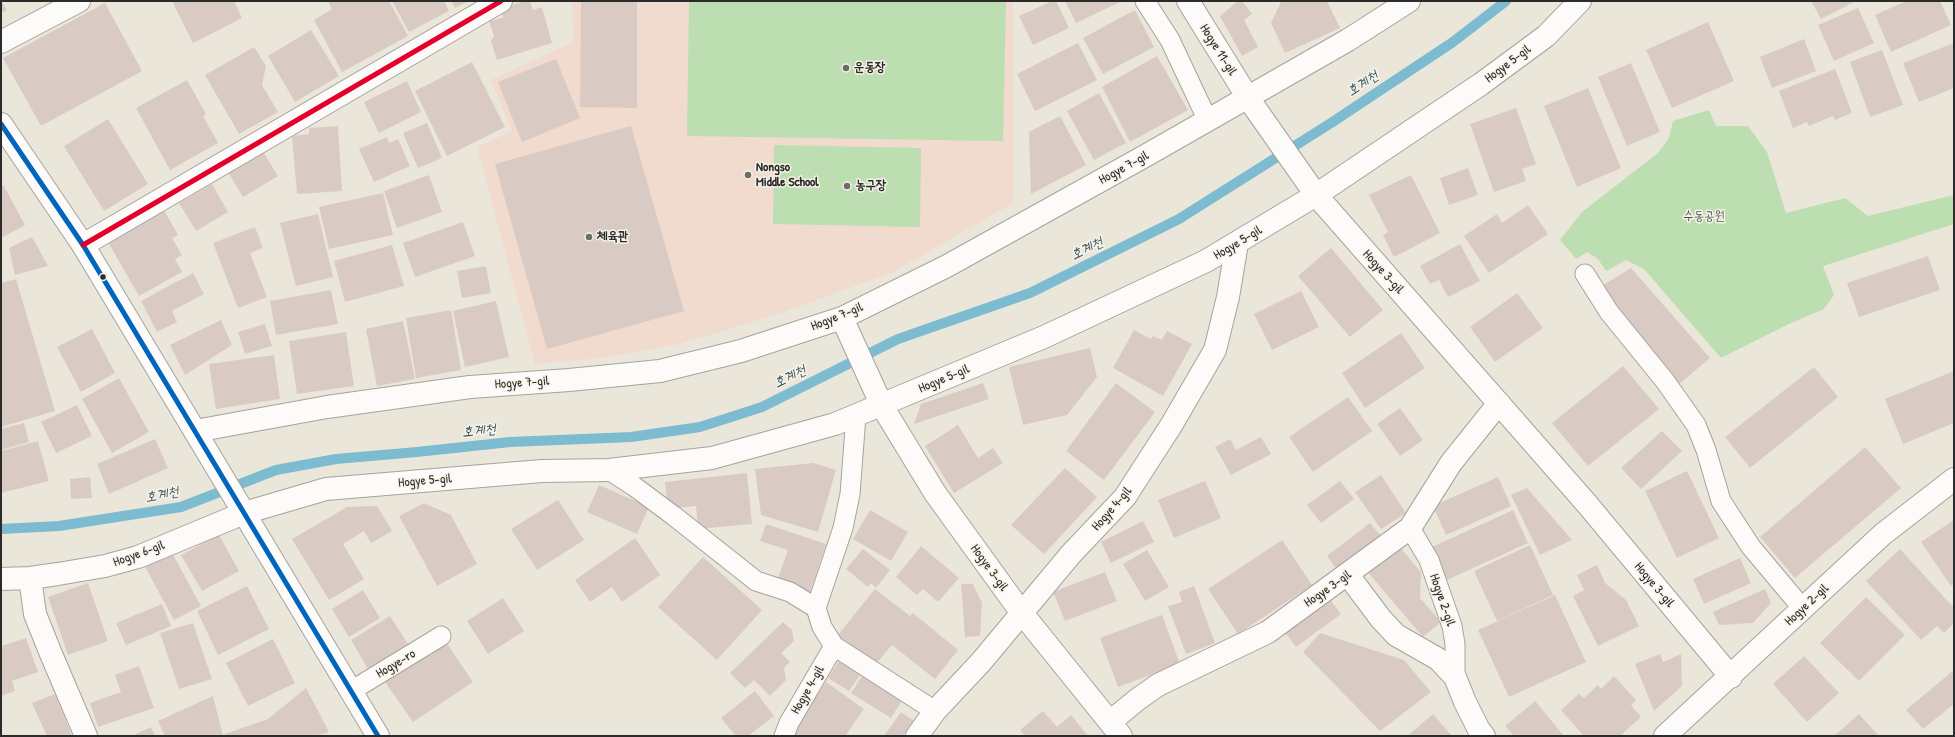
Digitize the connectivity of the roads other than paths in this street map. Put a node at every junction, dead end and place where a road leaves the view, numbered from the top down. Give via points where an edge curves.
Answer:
1 (79, 1) edge
2 (501, 1) edge
3 (1145, 1) edge
4 (1188, 1) edge
5 (1409, 1) edge
6 (1580, 1) edge
7 (1, 42) edge
8 (1248, 98) junction
9 (1208, 121) junction
10 (1266, 124) joint
11 (4, 131) edge
12 (1316, 195) junction
13 (1236, 243) junction
14 (83, 245) junction
15 (1585, 274) dead end
16 (847, 327) junction
17 (1499, 403) junction
18 (882, 406) junction
19 (856, 416) junction
20 (195, 431) junction
21 (609, 470) junction
22 (1954, 479) edge
23 (244, 513) junction
24 (1410, 528) junction
25 (1348, 575) junction
26 (30, 578) junction
27 (1, 579) edge
28 (816, 608) junction
29 (1803, 609) junction
30 (1021, 612) junction
31 (441, 636) dead end
32 (834, 646) junction
33 (1455, 677) junction
34 (1731, 677) junction
35 (351, 691) junction
36 (936, 711) junction
37 (1116, 729) edge
38 (86, 736) edge
39 (378, 736) edge
40 (784, 736) edge
41 (917, 736) edge
42 (1484, 736) edge
43 (1665, 736) edge

1 - 7 street
2 - 14 street
3 - 9 lane via 1170,40
4 - 8 street, Hogye 11-gil
5 - 8 street, Hogye 7-gil
6 - 12 street, Hogye 5-gil via 1546,36 1481,84
8 - 9 street, Hogye 7-gil
8 - 10 street, Hogye 11-gil
9 - 16 street, Hogye 7-gil via 947,266
10 - 12 street, Hogye 3-gil
11 - 14 street
12 - 13 street, Hogye 5-gil
12 - 17 street, Hogye 3-gil
13 - 18 street, Hogye 5-gil via 1206,261 1128,299
13 - 30 street, Hogye 4-gil via 1228,297 1215,350 1172,424 1125,497
14 - 20 street
15 - 29 lane via 1609,312 1665,381 1696,425 1721,501 1751,547
16 - 18 street, Hogye 3-gil
16 - 20 street, Hogye 7-gil via 660,371 470,387 327,407
17 - 24 street, Hogye 3-gil via 1451,463
17 - 34 street, Hogye 3-gil
18 - 19 street, Hogye 5-gil
18 - 30 street, Hogye 3-gil via 935,493
19 - 21 street, Hogye 5-gil via 712,458
19 - 28 lane via 850,494 843,528
20 - 23 street
21 - 23 street, Hogye 5-gil via 542,471 326,489
21 - 28 lane via 674,516 756,581 790,592
22 - 29 street, Hogye 2-gil via 1883,534
23 - 26 street, Hogye 6-gil via 138,557 105,566
23 - 35 street
24 - 25 street, Hogye 3-gil
24 - 33 lane, Hogye 2-gil via 1429,560 1452,626
25 - 33 street, Hogye 2-gil via 1396,635 1438,659
25 - 37 street, Hogye 3-gil via 1268,632 1158,686 1138,699
26 - 27 street, Hogye 6-gil
26 - 38 street via 35,614
28 - 32 lane via 822,627
29 - 34 street, Hogye 2-gil
30 - 36 street, Hogye 4-gil via 981,662
30 - 37 street, Hogye 3-gil
31 - 35 lane, Hogye-ro
32 - 36 lane
32 - 40 lane, Hogye 4-gil
33 - 42 street, Hogye 2-gil via 1464,702
34 - 43 street, Hogye 2-gil
35 - 39 street
36 - 41 street, Hogye 4-gil

